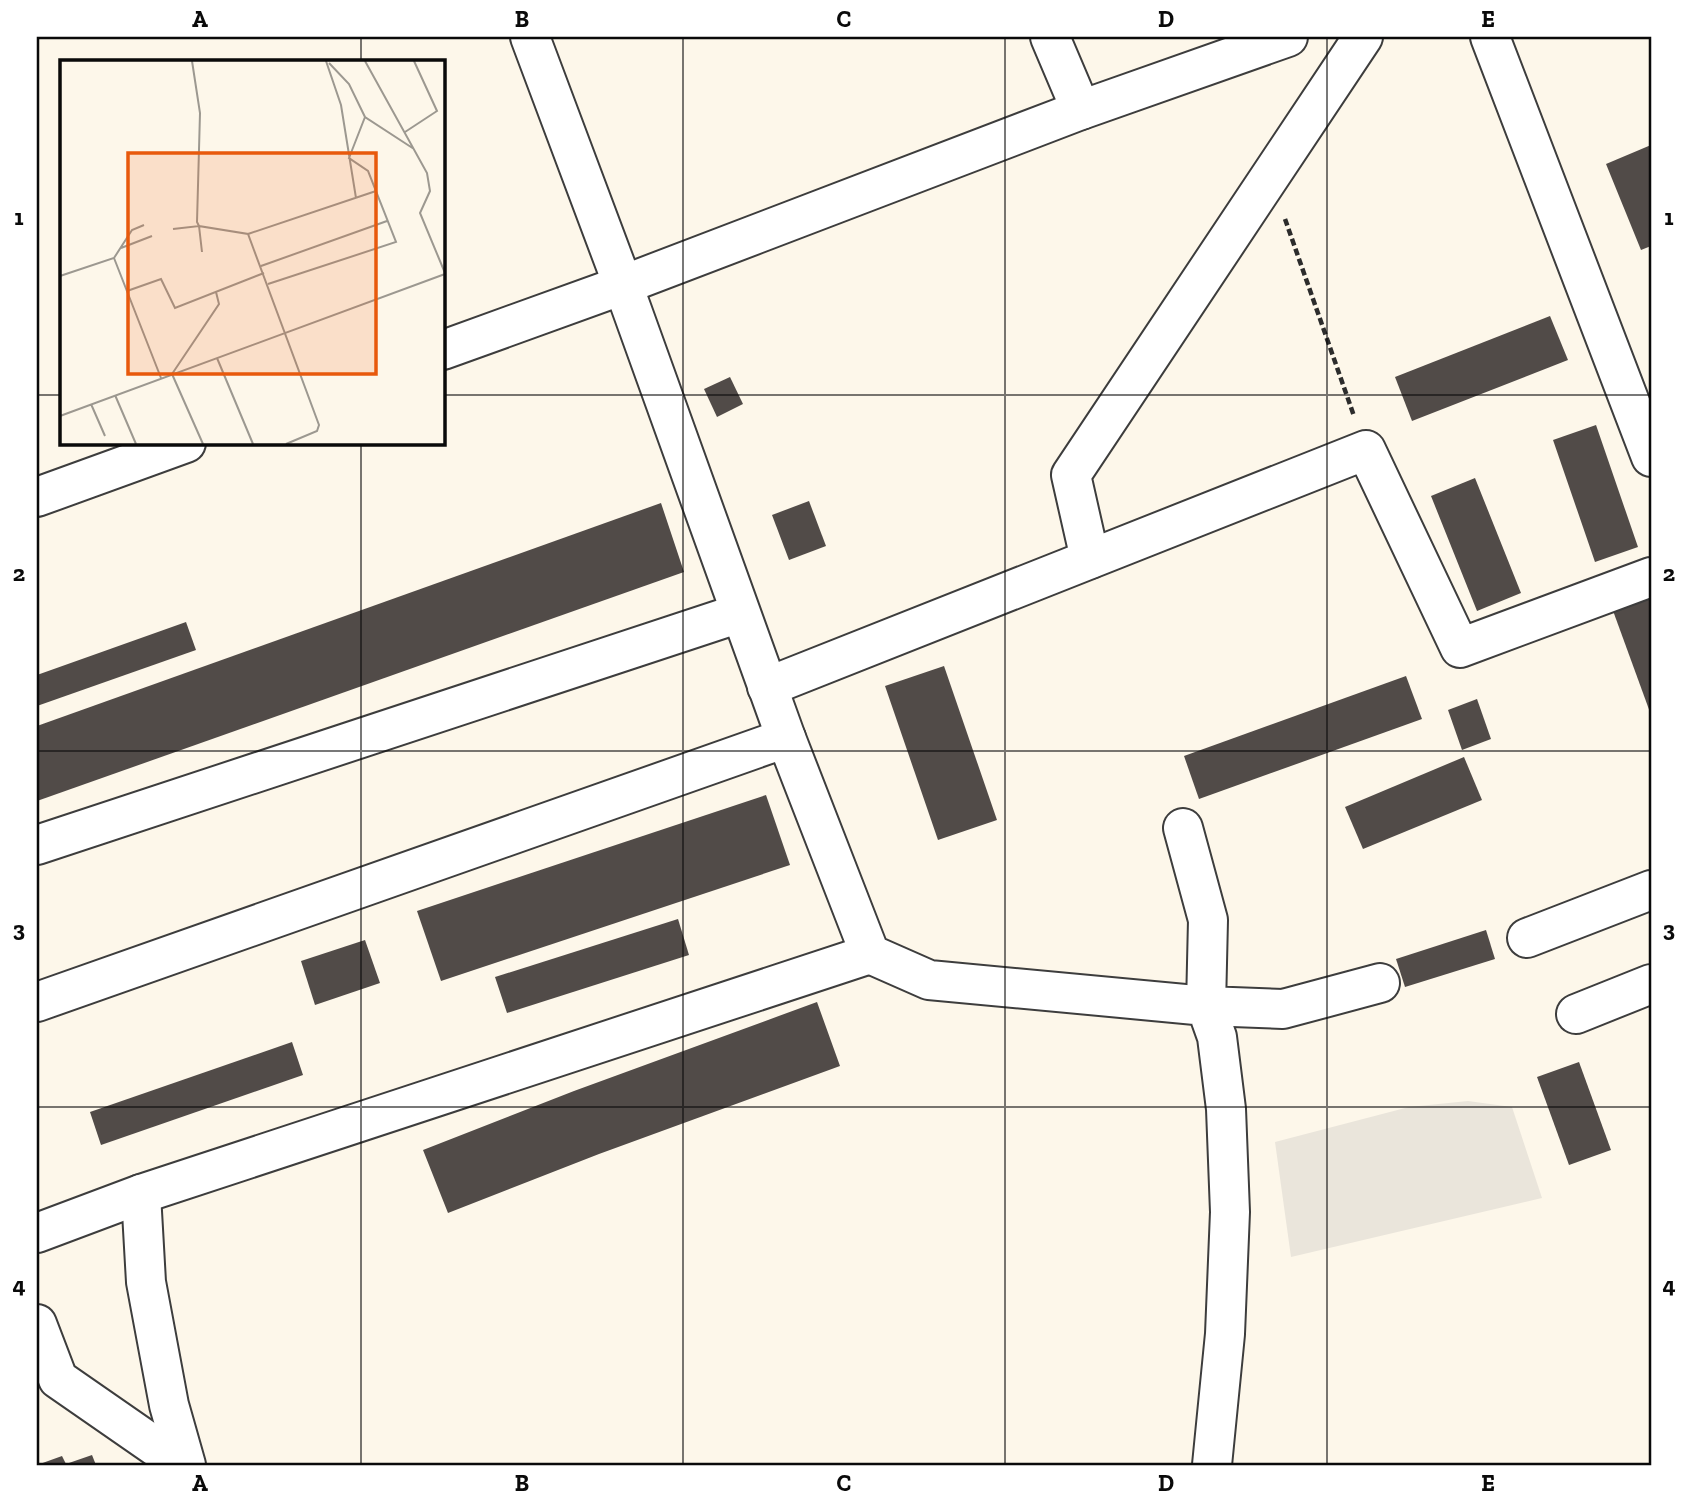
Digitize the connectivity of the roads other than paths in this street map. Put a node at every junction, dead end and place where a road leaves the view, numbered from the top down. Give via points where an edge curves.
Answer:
1 (530, 37) edge
2 (1050, 37) edge
3 (1288, 37) edge
4 (1363, 37) edge
5 (1490, 37) edge
6 (1081, 110) junction
7 (623, 285) junction
8 (444, 350) edge
9 (183, 444) edge
10 (1651, 457) edge
11 (37, 497) edge
12 (1090, 559) junction
13 (1651, 577) edge
14 (740, 613) junction
15 (767, 687) junction
16 (786, 738) junction
17 (1183, 828) dead end
18 (37, 845) edge
19 (1651, 890) edge
20 (1527, 938) dead end
21 (870, 954) junction
22 (1380, 983) dead end
23 (1651, 984) edge
24 (37, 1002) edge
25 (1206, 1006) junction
26 (1576, 1014) dead end
27 (141, 1194) junction
28 (37, 1233) edge
29 (37, 1324) edge
30 (184, 1465) edge
31 (1212, 1465) edge

1 - 7 lane
2 - 6 lane
3 - 6 lane
4 - 12 lane via 1071,475
5 - 10 lane
6 - 7 lane
7 - 8 lane
7 - 14 lane
9 - 11 lane
12 - 13 lane via 1366,450 1460,648
12 - 15 lane
14 - 15 lane
14 - 18 lane
15 - 16 lane
16 - 21 lane
16 - 24 lane
17 - 25 lane via 1208,920
19 - 20 lane
21 - 25 lane via 929,980
21 - 27 lane
22 - 25 lane via 1283,1009
23 - 26 lane
25 - 31 lane via 1217,1037 1224,1097 1230,1212 1225,1334
27 - 28 lane
27 - 30 lane via 146,1282
29 - 30 lane via 58,1379

